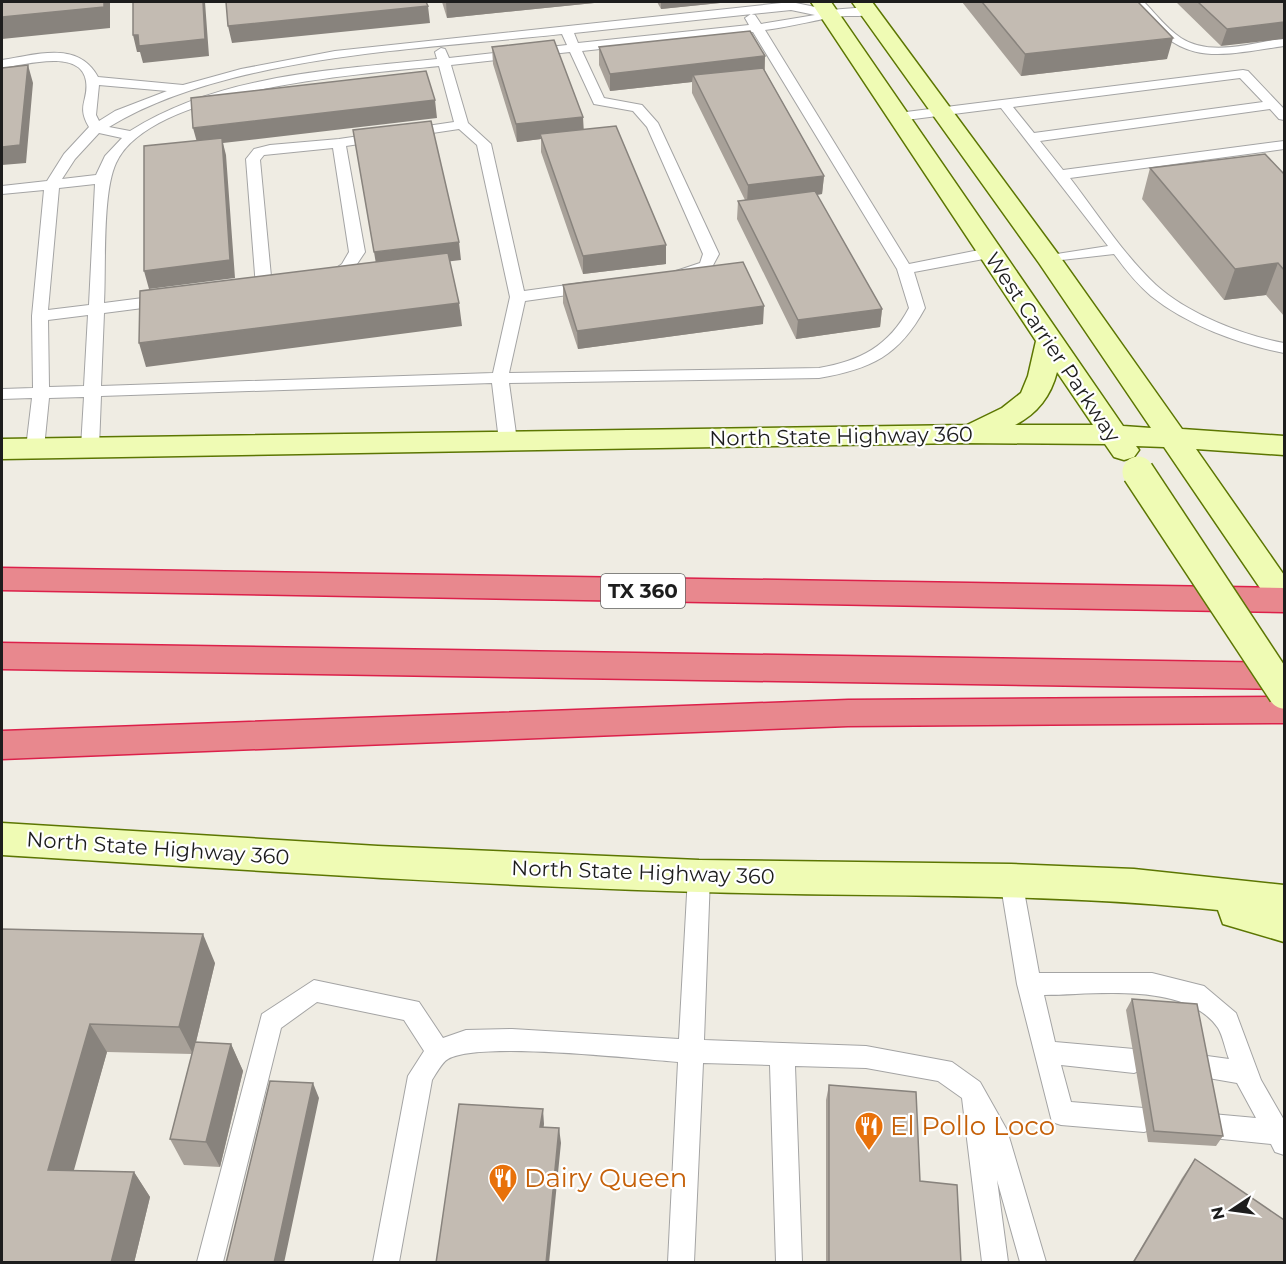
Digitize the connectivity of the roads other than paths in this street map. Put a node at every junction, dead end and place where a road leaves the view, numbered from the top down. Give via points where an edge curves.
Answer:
1 (1138, 2) edge
2 (744, 6) edge
3 (865, 6) edge
4 (825, 8) edge
5 (758, 28) junction
6 (566, 30) junction
7 (1284, 42) edge
8 (438, 43) junction
9 (573, 48) junction
10 (444, 62) junction
11 (2, 64) edge
12 (93, 81) junction
13 (186, 88) junction
14 (1004, 104) junction
15 (1274, 105) junction
16 (941, 112) junction
17 (1284, 116) edge
18 (898, 117) junction
19 (462, 125) junction
20 (97, 128) junction
21 (134, 136) junction
22 (1031, 138) junction
23 (339, 144) junction
24 (1284, 145) edge
25 (1060, 175) junction
26 (102, 179) junction
27 (52, 184) junction
28 (2, 190) edge
29 (1119, 249) junction
30 (989, 253) junction
31 (1048, 259) junction
32 (905, 269) junction
33 (660, 277) edge
34 (310, 282) edge
35 (601, 285) edge
36 (264, 287) edge
37 (186, 297) edge
38 (518, 297) junction
39 (97, 309) junction
40 (40, 316) junction
41 (1050, 341) junction
42 (1284, 348) edge
43 (500, 378) junction
44 (94, 392) junction
45 (2, 394) edge
46 (41, 394) junction
47 (963, 434) junction
48 (1114, 435) junction
49 (508, 441) junction
50 (1174, 441) junction
51 (1284, 445) edge
52 (90, 447) junction
53 (35, 448) junction
54 (2, 449) edge
55 (2, 579) edge
56 (1284, 599) edge
57 (2, 656) edge
58 (1284, 676) edge
59 (1284, 693) edge
60 (1284, 710) edge
61 (2, 745) edge
62 (4, 845) edge
63 (699, 876) junction
64 (1011, 880) junction
65 (1134, 885) junction
66 (1284, 901) edge
67 (1284, 925) edge
68 (1029, 984) junction
69 (438, 1051) junction
70 (691, 1052) junction
71 (1046, 1052) junction
72 (782, 1054) junction
73 (1134, 1061) dead end
74 (1200, 1067) edge
75 (1245, 1072) junction
76 (971, 1090) junction
77 (1144, 1120) dead end
78 (1212, 1126) edge
79 (1282, 1138) edge
80 (210, 1263) edge
81 (386, 1263) edge
82 (681, 1263) edge
83 (789, 1263) edge
84 (995, 1263) edge
85 (1033, 1263) edge

1 - 7 lane via 1186,46 1205,51
2 - 4 lane
2 - 5 lane
2 - 6 lane
3 - 4 lane
3 - 16 main road
4 - 5 lane via 799,23
4 - 18 main road, West Carrier Parkway
5 - 9 lane
5 - 32 lane
6 - 8 lane
6 - 9 lane
8 - 10 lane
8 - 13 lane via 335,55
9 - 10 lane
9 - 33 lane via 599,101 637,108 653,126 711,254 706,266
10 - 19 lane
10 - 21 lane via 264,85 172,113
11 - 12 lane via 61,57 78,60
12 - 13 lane
12 - 20 lane via 89,116
13 - 20 lane via 120,114
14 - 15 lane via 1243,74
14 - 16 lane
14 - 22 lane
15 - 17 lane
15 - 22 lane
16 - 18 lane
16 - 31 main road
18 - 30 main road, West Carrier Parkway
19 - 23 lane
19 - 38 lane via 484,144
20 - 21 lane
20 - 27 lane via 69,157
21 - 26 lane via 117,150
22 - 25 lane
23 - 34 lane via 357,252 348,267 333,279
23 - 36 lane via 270,149 253,159
24 - 25 lane
25 - 29 lane
26 - 27 lane
26 - 39 lane
27 - 28 lane
27 - 40 lane
29 - 31 lane
29 - 42 lane via 1166,300 1258,342
30 - 32 lane
30 - 41 main road, West Carrier Parkway
31 - 50 main road
32 - 43 lane via 917,308 906,330 880,354 849,369 819,373
35 - 38 lane
37 - 39 lane
38 - 43 lane
39 - 40 lane
39 - 44 lane
40 - 46 lane
41 - 47 main road via 1042,382 1033,400 1016,414
41 - 48 main road, West Carrier Parkway
43 - 44 lane
43 - 49 lane
44 - 46 lane
44 - 52 lane
45 - 46 lane
46 - 53 lane
47 - 48 main road, North State Highway 360
47 - 49 main road, North State Highway 360
48 - 50 main road, North State Highway 360
48 - 59 main road, West Carrier Parkway, bridge
49 - 52 main road, North State Highway 360
50 - 51 main road, North State Highway 360
50 - 56 main road
52 - 53 main road, North State Highway 360
53 - 54 main road, North State Highway 360
55 - 56 highway, TX 360
57 - 58 highway
60 - 61 highway via 848,713
62 - 63 main road, North State Highway 360
63 - 64 main road, North State Highway 360
63 - 70 lane
64 - 65 main road, North State Highway 360
64 - 68 lane
65 - 66 main road, North State Highway 360
65 - 67 main road
68 - 71 lane
68 - 75 lane via 1152,984 1196,994 1227,1021
69 - 70 lane via 466,1041 512,1040
69 - 80 lane via 411,1010 314,991 271,1022
69 - 81 lane via 420,1076
70 - 72 lane
70 - 82 lane
71 - 73 lane
71 - 77 lane via 1061,1113
72 - 76 lane via 866,1057 943,1070
72 - 83 lane
74 - 75 lane
75 - 79 lane
76 - 84 lane
76 - 85 lane via 998,1139
78 - 79 lane

